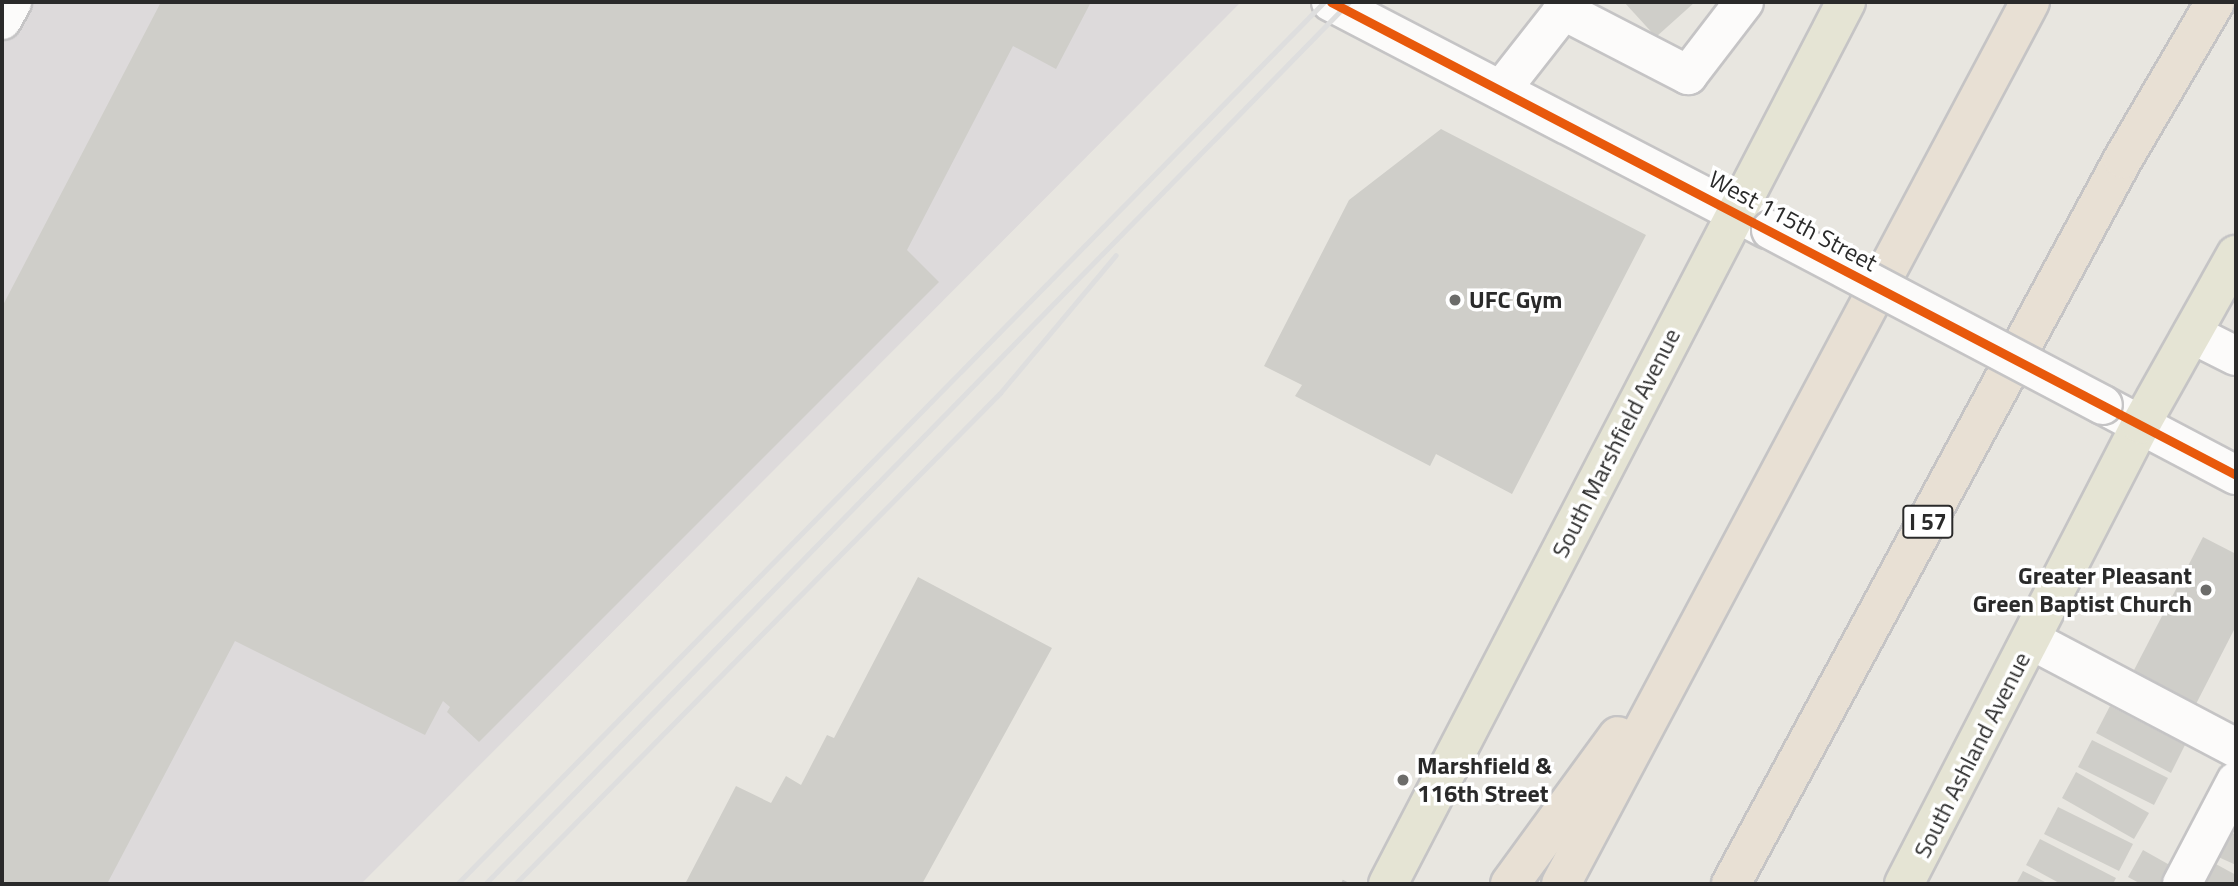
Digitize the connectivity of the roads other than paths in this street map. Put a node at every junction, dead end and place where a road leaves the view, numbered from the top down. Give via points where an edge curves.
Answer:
1 (12, 2) edge
2 (1331, 2) edge
3 (1744, 2) edge
4 (1846, 2) edge
5 (2030, 2) edge
6 (2215, 2) edge
7 (2236, 3) edge
8 (1566, 6) edge
9 (2, 20) edge
10 (1501, 90) junction
11 (2123, 159) junction
12 (1736, 212) junction
13 (2236, 255) edge
14 (2192, 334) junction
15 (2236, 356) edge
16 (2141, 424) junction
17 (2236, 475) edge
18 (2031, 640) junction
19 (1687, 645) junction
20 (2236, 748) edge
21 (2236, 781) edge
22 (1388, 884) edge
23 (1510, 884) edge
24 (1561, 884) edge
25 (1731, 884) edge
26 (1905, 884) edge
27 (2182, 884) edge

1 - 9 street
2 - 10 street, West 115th Street
3 - 8 street via 1688,75
4 - 12 main road, South Marshfield Avenue
5 - 19 highway
6 - 11 highway, I 57
7 - 11 highway
8 - 10 street
10 - 12 street, West 115th Street
11 - 25 highway, I 57
12 - 16 street, West 115th Street, bridge
12 - 22 main road, South Marshfield Avenue
13 - 14 main road, South Ashland Avenue
14 - 15 street
14 - 16 main road, South Ashland Avenue
16 - 17 street, West 115th Street
16 - 18 main road, South Ashland Avenue
18 - 20 street
18 - 26 main road, South Ashland Avenue
19 - 23 highway
19 - 24 highway
21 - 27 street

